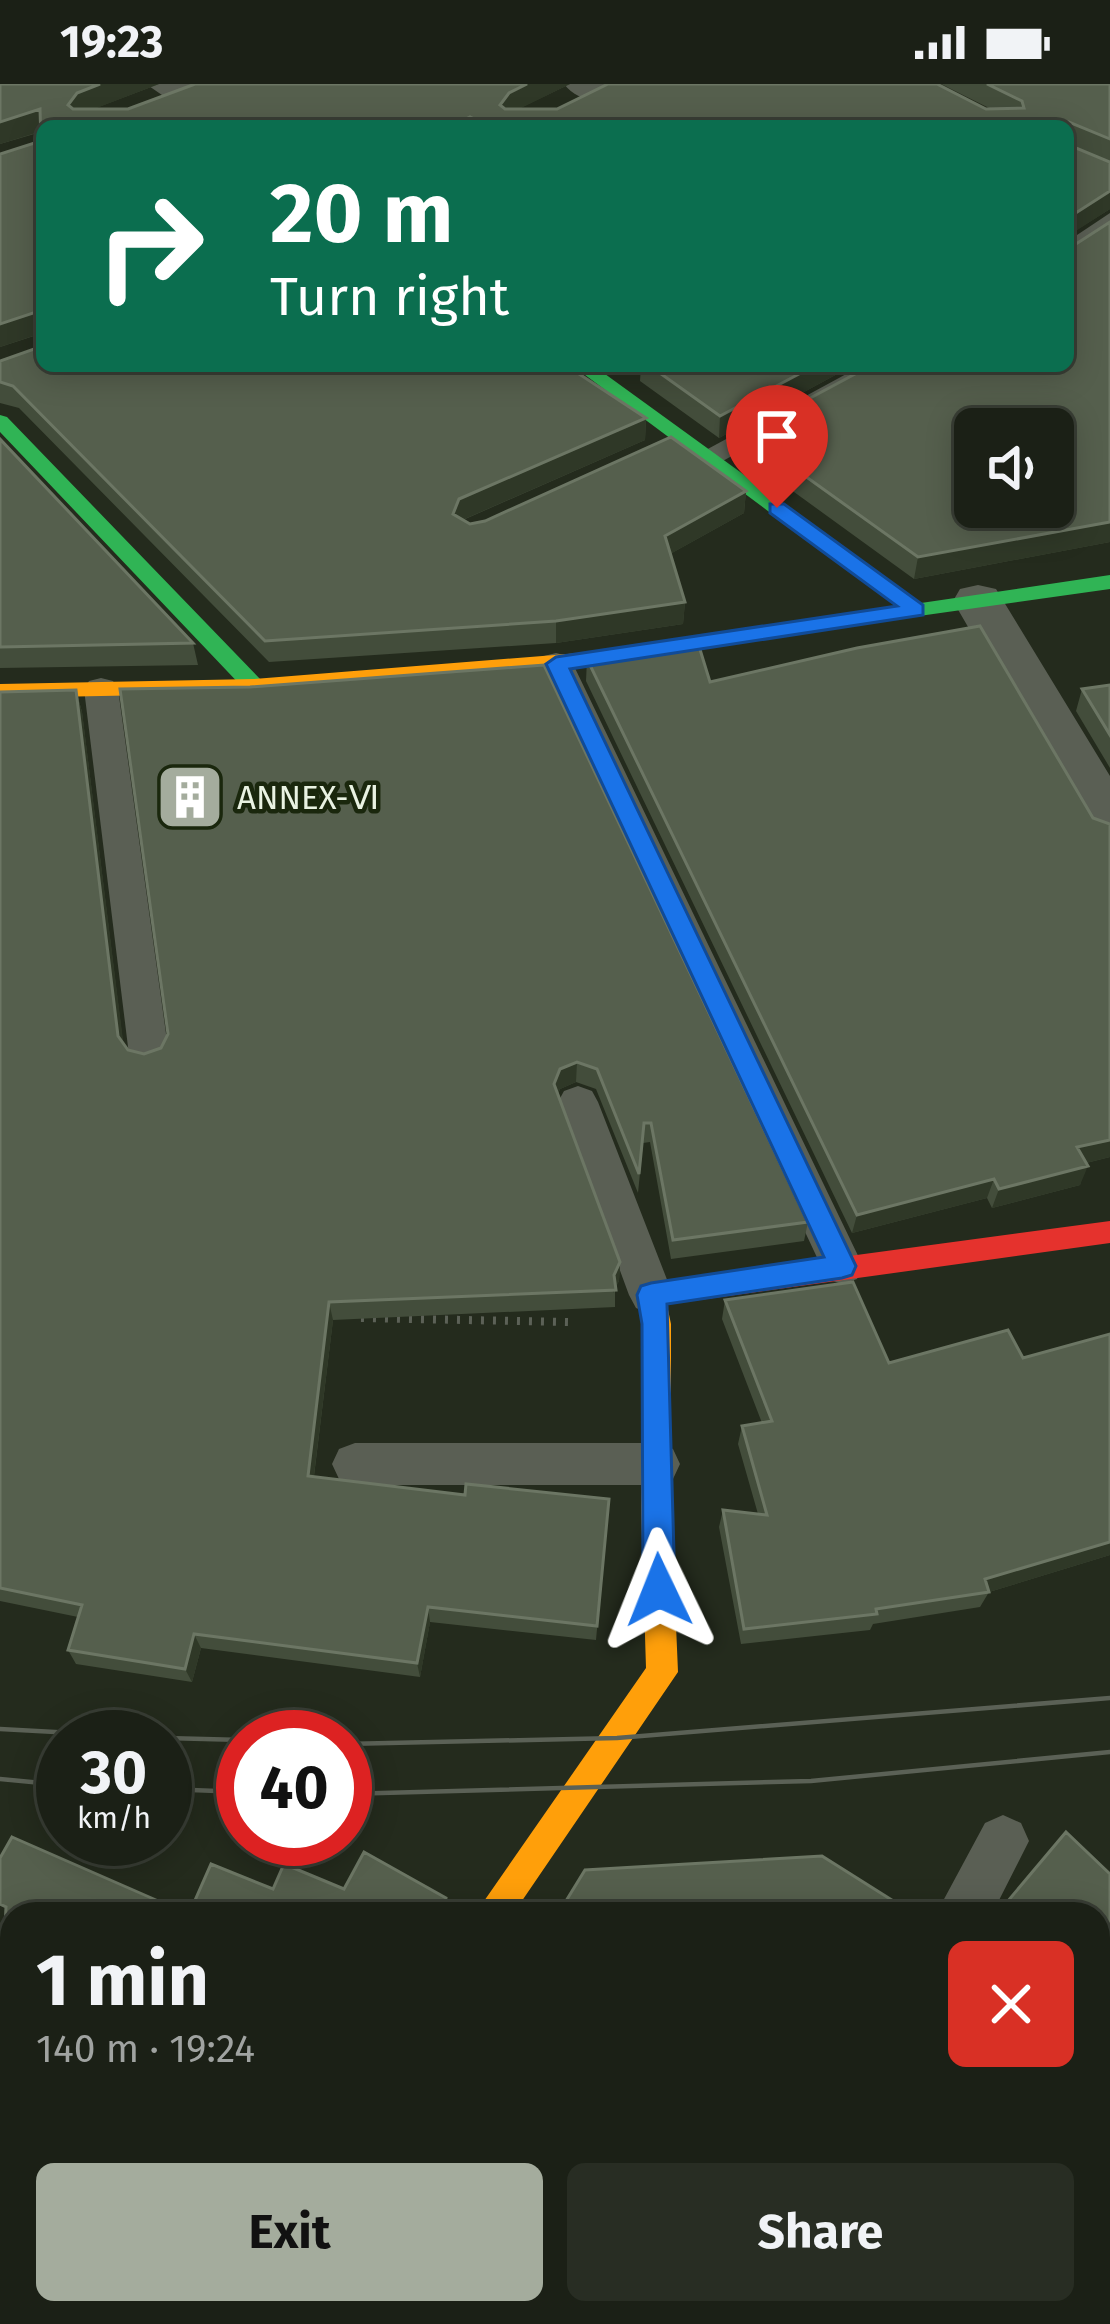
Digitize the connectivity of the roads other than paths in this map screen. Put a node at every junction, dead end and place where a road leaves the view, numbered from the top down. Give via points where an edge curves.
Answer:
1 (173, 93) edge
2 (223, 120) edge
3 (1110, 221) edge
4 (1074, 249) edge
5 (590, 372) edge
6 (871, 372) edge
7 (0, 421) edge
8 (680, 438) junction
9 (639, 457) edge
10 (708, 457) junction
11 (1110, 582) edge
12 (978, 601) junction
13 (916, 610) junction
14 (556, 664) junction
15 (254, 686) junction
16 (101, 689) junction
17 (0, 691) edge
18 (1110, 823) edge
19 (148, 1055) edge
20 (578, 1102) dead end
21 (1110, 1232) edge
22 (842, 1266) junction
23 (654, 1310) junction
24 (355, 1464) dead end
25 (657, 1464) junction
26 (1003, 1841) dead end
27 (500, 1902) edge
28 (970, 1902) edge

1 - 2 street
3 - 4 lane
5 - 8 street
6 - 10 lane
7 - 15 street
8 - 9 lane
8 - 10 street
10 - 13 street
11 - 12 street
12 - 13 street
12 - 18 street
13 - 14 street
14 - 15 street
14 - 22 lane
15 - 16 street
16 - 17 street
16 - 19 lane
20 - 23 lane
21 - 22 street
22 - 23 street
23 - 25 street
24 - 25 lane
25 - 27 street via 662,1672
26 - 28 lane

